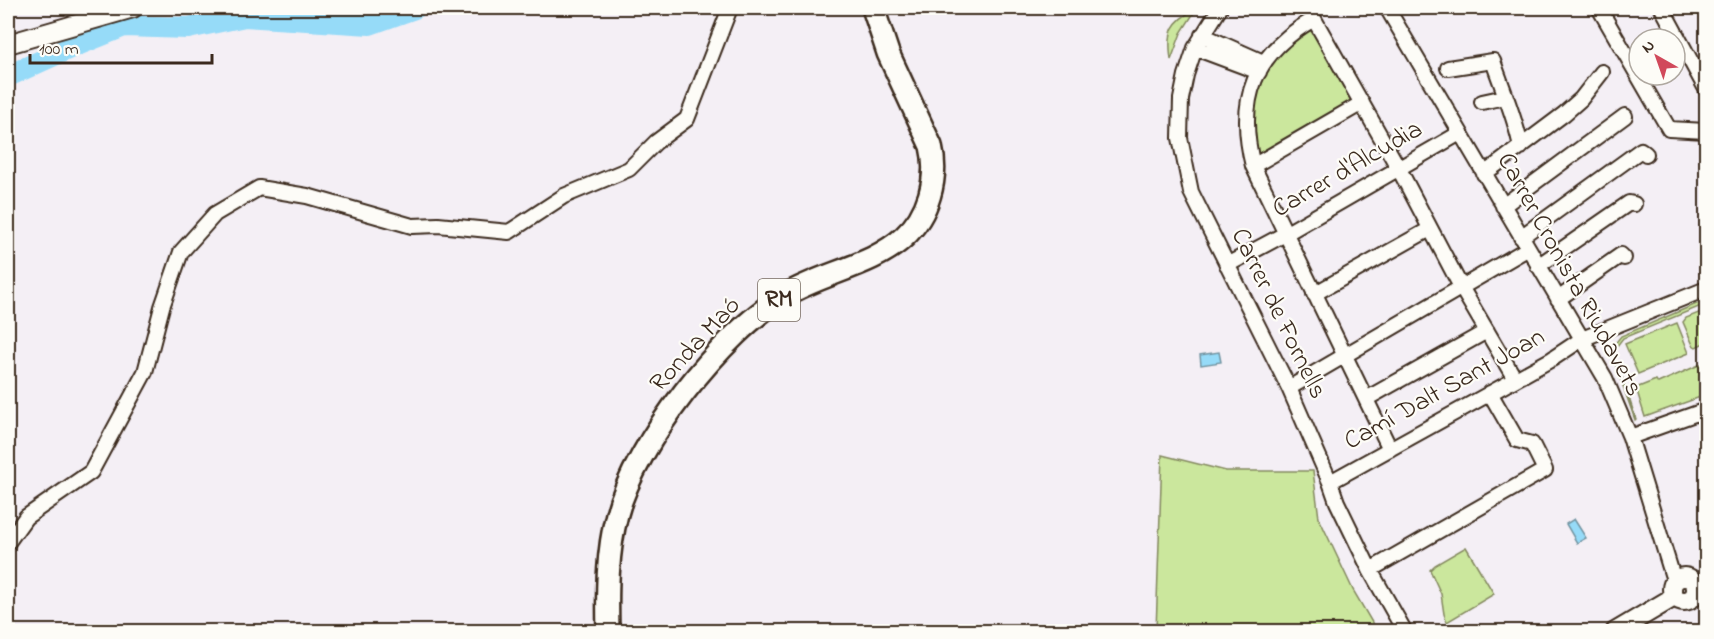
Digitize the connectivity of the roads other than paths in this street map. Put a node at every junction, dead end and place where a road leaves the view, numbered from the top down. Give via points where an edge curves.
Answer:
1 (133, 8) edge
2 (730, 8) edge
3 (873, 8) edge
4 (1220, 8) edge
5 (1387, 8) edge
6 (1599, 8) edge
7 (1662, 8) edge
8 (1202, 35) junction
9 (8, 44) edge
10 (1195, 48) junction
11 (1261, 67) junction
12 (1449, 68) dead end
13 (1602, 72) dead end
14 (1707, 89) edge
15 (1505, 97) junction
16 (1482, 102) dead end
17 (1362, 103) junction
18 (1625, 116) dead end
19 (1707, 131) edge
20 (1460, 133) junction
21 (1521, 147) junction
22 (1646, 154) dead end
23 (1253, 166) junction
24 (1399, 169) junction
25 (1484, 174) junction
26 (1634, 204) dead end
27 (1503, 206) junction
28 (1430, 229) junction
29 (1285, 234) junction
30 (1524, 243) junction
31 (1624, 258) dead end
32 (1227, 265) junction
33 (1538, 266) junction
34 (1461, 287) junction
35 (1707, 289) edge
36 (1314, 294) junction
37 (1558, 298) junction
38 (1487, 331) junction
39 (1582, 339) junction
40 (1344, 356) junction
41 (1515, 379) junction
42 (1289, 388) junction
43 (1490, 393) junction
44 (1366, 399) junction
45 (1707, 410) edge
46 (1630, 437) junction
47 (1390, 449) junction
48 (1330, 482) junction
49 (8, 542) edge
50 (1370, 570) junction
51 (1692, 586) edge
52 (608, 632) edge
53 (1405, 632) edge
54 (1615, 632) edge

1 - 9 main road
2 - 49 street via 687,119 629,169 564,196 509,232 412,226 308,196 259,188 215,214 181,252 145,372 91,472 26,517
3 - 52 main road, Ronda Maó / RM via 888,53 932,146 929,198 912,229 888,249 806,284 776,302 732,339 685,392 646,448 623,493 609,549
4 - 8 street, Carrer de Fornells
5 - 20 street, Carrer Cronista Riudavets
6 - 19 street via 1669,129
7 - 14 street
8 - 10 street, Carrer de Fornells
8 - 11 street
10 - 11 street
10 - 32 street, Carrer de Fornells via 1181,99 1180,138 1191,192
11 - 17 street via 1277,44 1314,19
11 - 23 street via 1246,112
12 - 15 street via 1493,61
13 - 21 street via 1581,99
15 - 16 street
15 - 21 street
17 - 23 street
17 - 24 street
18 - 27 street
20 - 24 street, Carrer d'Alcudia
20 - 25 street, Carrer Cronista Riudavets
21 - 25 street
22 - 30 street via 1641,150
23 - 29 street
24 - 28 street
24 - 29 street, Carrer d'Alcudia
25 - 27 street, Carrer Cronista Riudavets
26 - 33 street via 1629,203
27 - 30 street, Carrer Cronista Riudavets
28 - 34 street
28 - 36 street
29 - 32 street, Carrer d'Alcudia
29 - 36 street
30 - 33 street, Carrer Cronista Riudavets
30 - 34 street
31 - 37 street via 1622,255
32 - 42 street, Carrer de Fornells
33 - 37 street, Carrer Cronista Riudavets
34 - 38 street
34 - 40 street
35 - 39 street, Camí Dalt Sant Joan
36 - 40 street
37 - 39 street, Carrer Cronista Riudavets
38 - 41 street
38 - 44 street
39 - 41 street, Camí Dalt Sant Joan
39 - 46 street, Carrer Cronista Riudavets via 1605,378
40 - 42 street
40 - 44 street
41 - 43 street, Camí Dalt Sant Joan
42 - 48 street, Carrer de Fornells
43 - 47 street, Camí Dalt Sant Joan
43 - 50 street via 1516,440 1532,444 1545,470
44 - 47 street
45 - 46 street
46 - 51 street, Carrer Cronista Riudavets via 1672,574
47 - 48 street, Camí Dalt Sant Joan
48 - 50 street, Carrer de Fornells
50 - 53 street, Carrer de Fornells
51 - 54 main road

